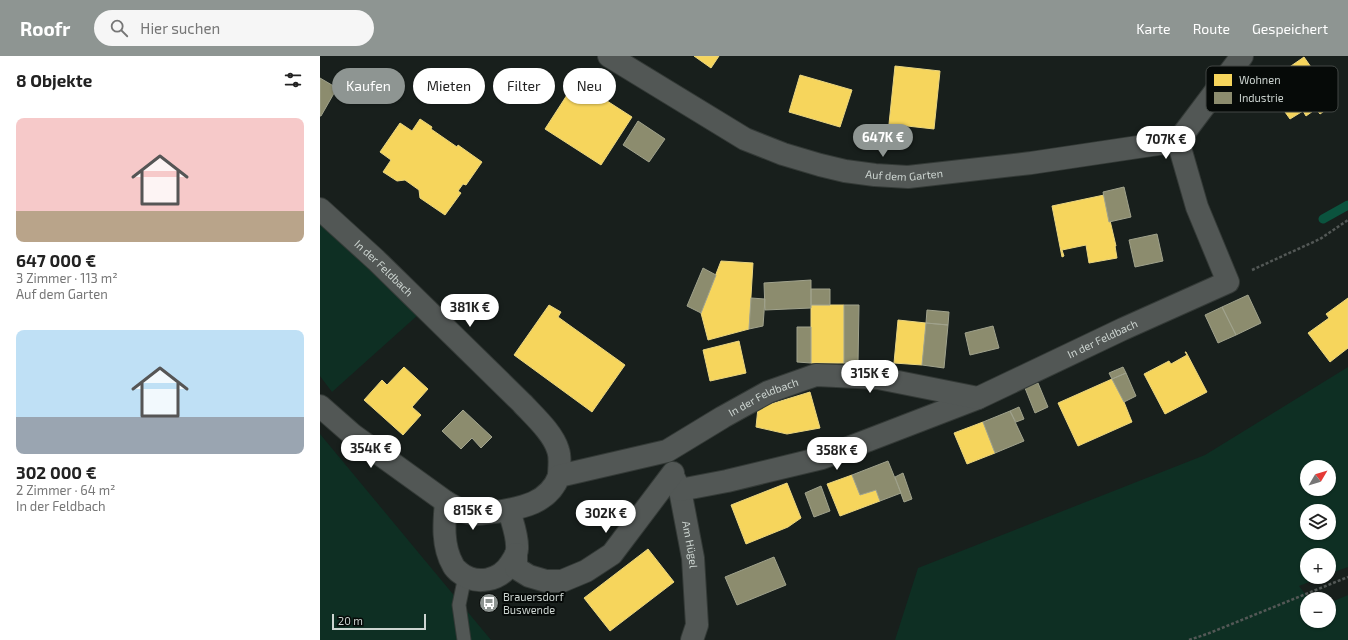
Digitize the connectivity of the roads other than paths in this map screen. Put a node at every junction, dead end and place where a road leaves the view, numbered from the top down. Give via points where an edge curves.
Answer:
1 (609, 56) edge
2 (1242, 56) edge
3 (1234, 66) edge
4 (1206, 104) edge
5 (1178, 141) junction
6 (320, 209) edge
7 (978, 398) junction
8 (320, 406) edge
9 (667, 451) junction
10 (559, 476) junction
11 (676, 482) junction
12 (446, 502) junction
13 (509, 510) junction
14 (516, 554) junction
15 (465, 576) junction
16 (464, 640) edge
17 (692, 640) edge

1 - 5 street, Auf dem Garten via 744,139 783,154 846,171 908,177 1030,163
2 - 3 street
4 - 5 street
5 - 7 street, In der Feldbach via 1197,207 1228,282
6 - 10 street, In der Feldbach via 382,265 522,402 539,421 559,451
7 - 9 street, In der Feldbach via 878,378 816,375 768,392
7 - 11 street, In der Feldbach via 822,458 728,481
8 - 12 street via 353,435
9 - 10 street, In der Feldbach
9 - 11 street, Am Hügel
10 - 13 street via 555,485 537,502
11 - 14 street via 612,554 586,571 562,581 546,581 528,576 516,568
11 - 17 street, Am Hügel via 693,558 697,625
12 - 13 street via 462,511 475,514
12 - 15 street via 444,525 449,554 453,566
13 - 14 street via 516,534
14 - 15 street via 507,570 499,576 488,580 476,580
15 - 16 lane via 459,605

